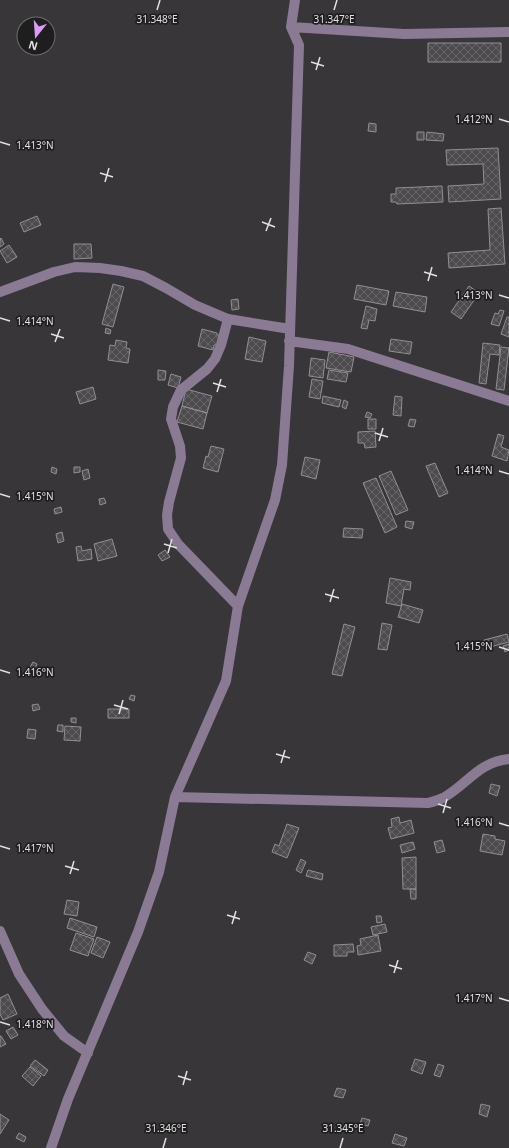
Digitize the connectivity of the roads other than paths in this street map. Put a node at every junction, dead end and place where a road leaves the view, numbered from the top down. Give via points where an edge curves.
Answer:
1 (295, 0) edge
2 (290, 27) junction
3 (509, 32) edge
4 (0, 292) edge
5 (228, 319) junction
6 (290, 329) junction
7 (289, 341) junction
8 (509, 401) edge
9 (238, 606) junction
10 (509, 759) edge
11 (175, 797) junction
12 (0, 935) edge
13 (88, 1053) junction
14 (51, 1148) edge

1 - 2 street
2 - 3 street via 404,34
2 - 6 street via 299,45
4 - 5 street via 54,272 75,267 100,268 143,276
5 - 6 street
5 - 9 street via 222,345 215,359 181,390 173,407 171,419 180,446 181,458 167,515 168,529 178,544
6 - 7 street
7 - 8 street via 348,349
7 - 9 street via 282,465 275,500
9 - 11 street via 226,681
10 - 11 street via 498,760 482,767 455,790 428,803
11 - 13 street via 159,872 138,932
12 - 13 street via 19,974 42,1009 64,1036
13 - 14 street

